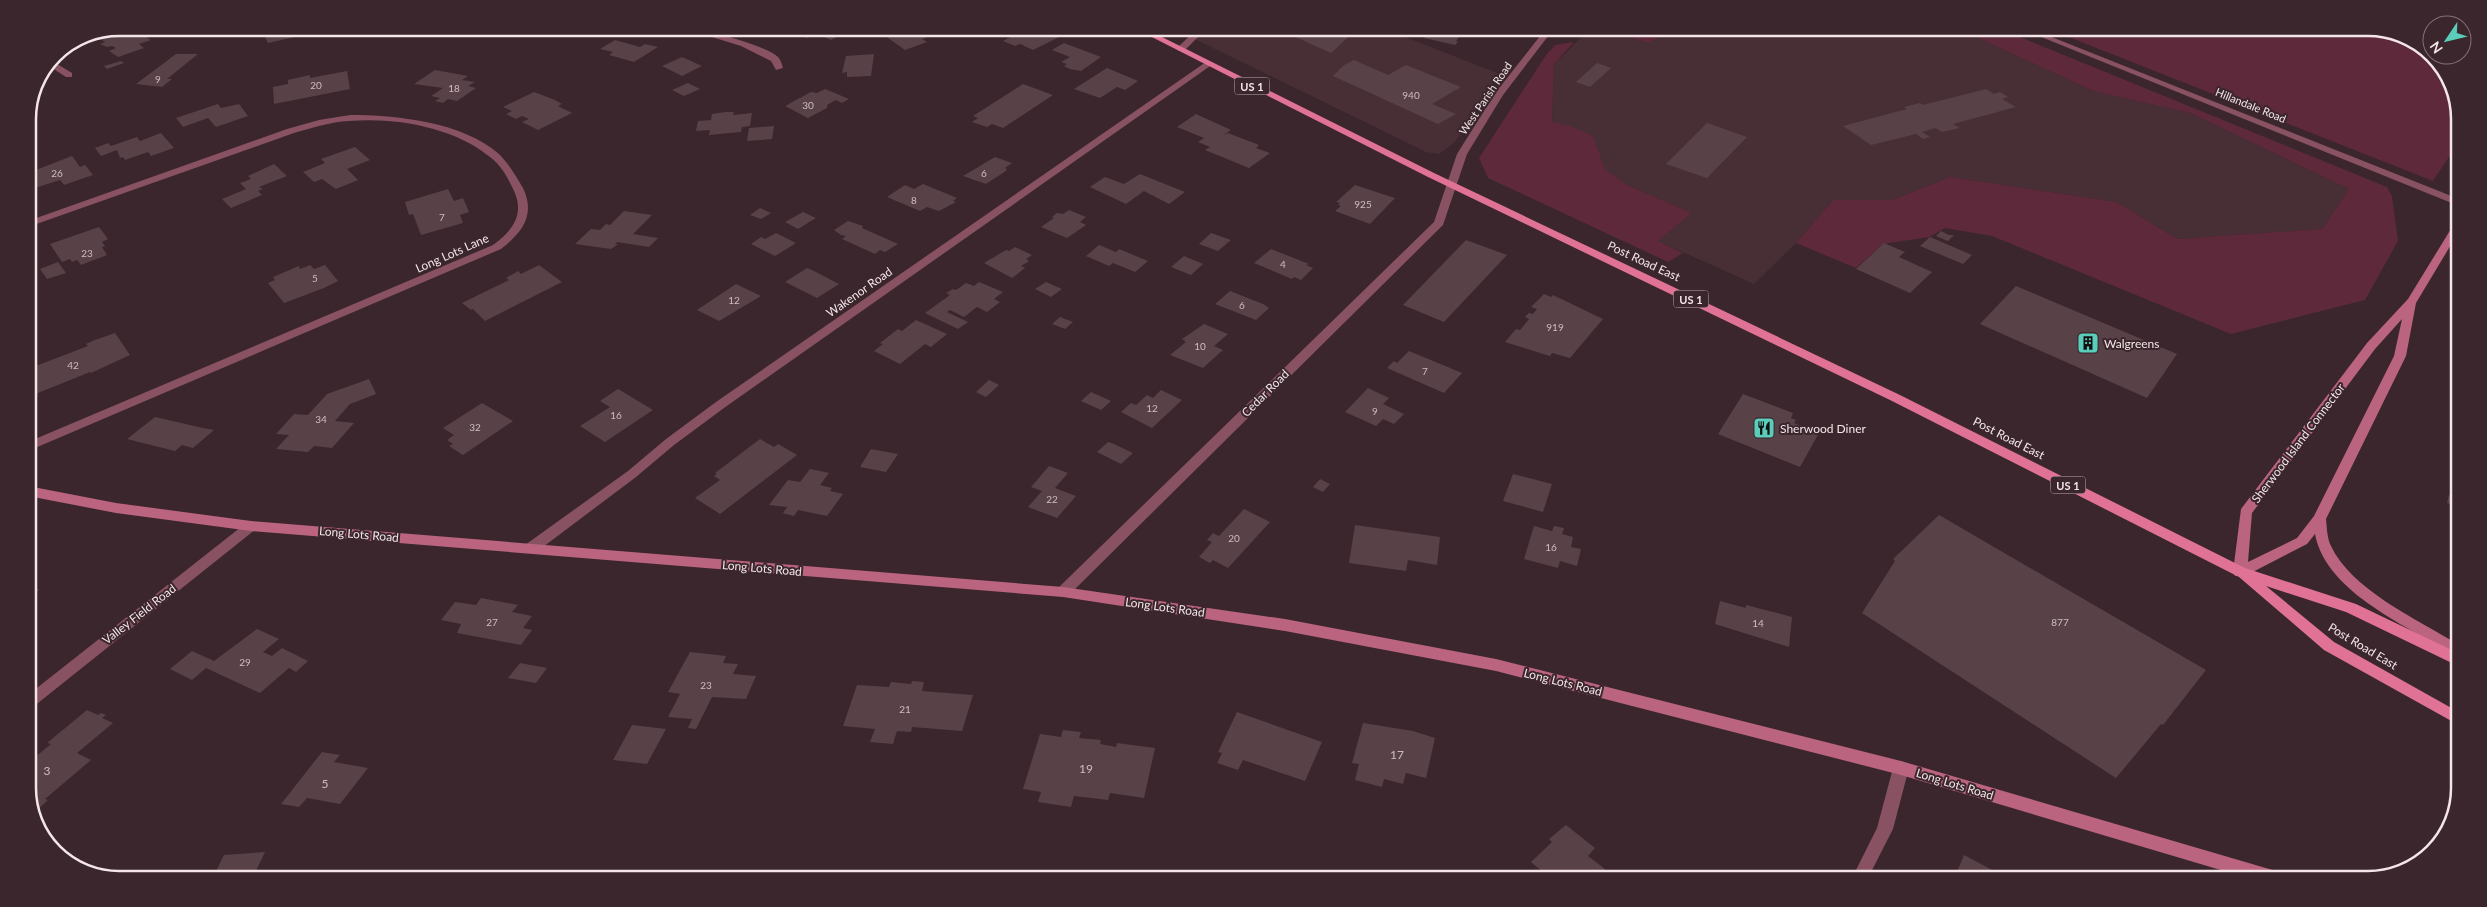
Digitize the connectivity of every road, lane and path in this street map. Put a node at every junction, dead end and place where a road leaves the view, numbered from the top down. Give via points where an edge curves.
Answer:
1 (715, 36) edge
2 (1154, 36) edge
3 (1195, 36) edge
4 (1543, 36) edge
5 (2043, 36) edge
6 (1181, 49) junction
7 (1209, 64) junction
8 (56, 66) edge
9 (779, 68) dead end
10 (69, 75) dead end
11 (1453, 186) junction
12 (2451, 200) edge
13 (36, 221) edge
14 (2451, 236) edge
15 (2412, 301) junction
16 (36, 444) edge
17 (36, 493) edge
18 (2319, 518) junction
19 (251, 526) junction
20 (530, 549) junction
21 (2240, 572) junction
22 (1063, 592) junction
23 (2451, 647) edge
24 (2451, 658) edge
25 (36, 697) edge
26 (2451, 714) edge
27 (1901, 768) junction
28 (1864, 871) edge
29 (2249, 871) edge

1 - 9 street via 744,44 775,59
2 - 6 main road, Post Road East / US 1
3 - 6 street
4 - 11 street, West Parish Road via 1499,94 1471,138 1462,154
5 - 12 street, Hillandale Road
6 - 7 main road, Post Road East / US 1
7 - 11 main road, Post Road East / US 1
7 - 20 street, Wakenor Road via 720,406
8 - 10 street
11 - 21 main road, Post Road East / US 1 via 1904,402
11 - 22 street, Cedar Road via 1439,223
13 - 16 street, Long Lots Lane via 284,134 348,118 417,124 467,138 493,154 507,170 525,206 524,217 511,237 490,251
14 - 15 main road, Sherwood Island Connector
15 - 18 main road, Sherwood Island Connector via 2400,356
15 - 21 main road, Sherwood Island Connector via 2372,346 2246,512
17 - 19 main road, Long Lots Road via 116,508
18 - 21 main road, Sherwood Island Connector via 2302,541
18 - 23 main road via 2323,545 2348,578 2377,601
19 - 20 main road, Long Lots Road
19 - 25 street, Valley Field Road
20 - 22 main road, Long Lots Road
21 - 24 main road, Post Road East / US 1 via 2351,608
21 - 26 main road, Post Road East / US 1 via 2329,646
22 - 27 main road, Long Lots Road via 1285,625 1496,664
27 - 28 street via 1885,828
27 - 29 main road, Long Lots Road

